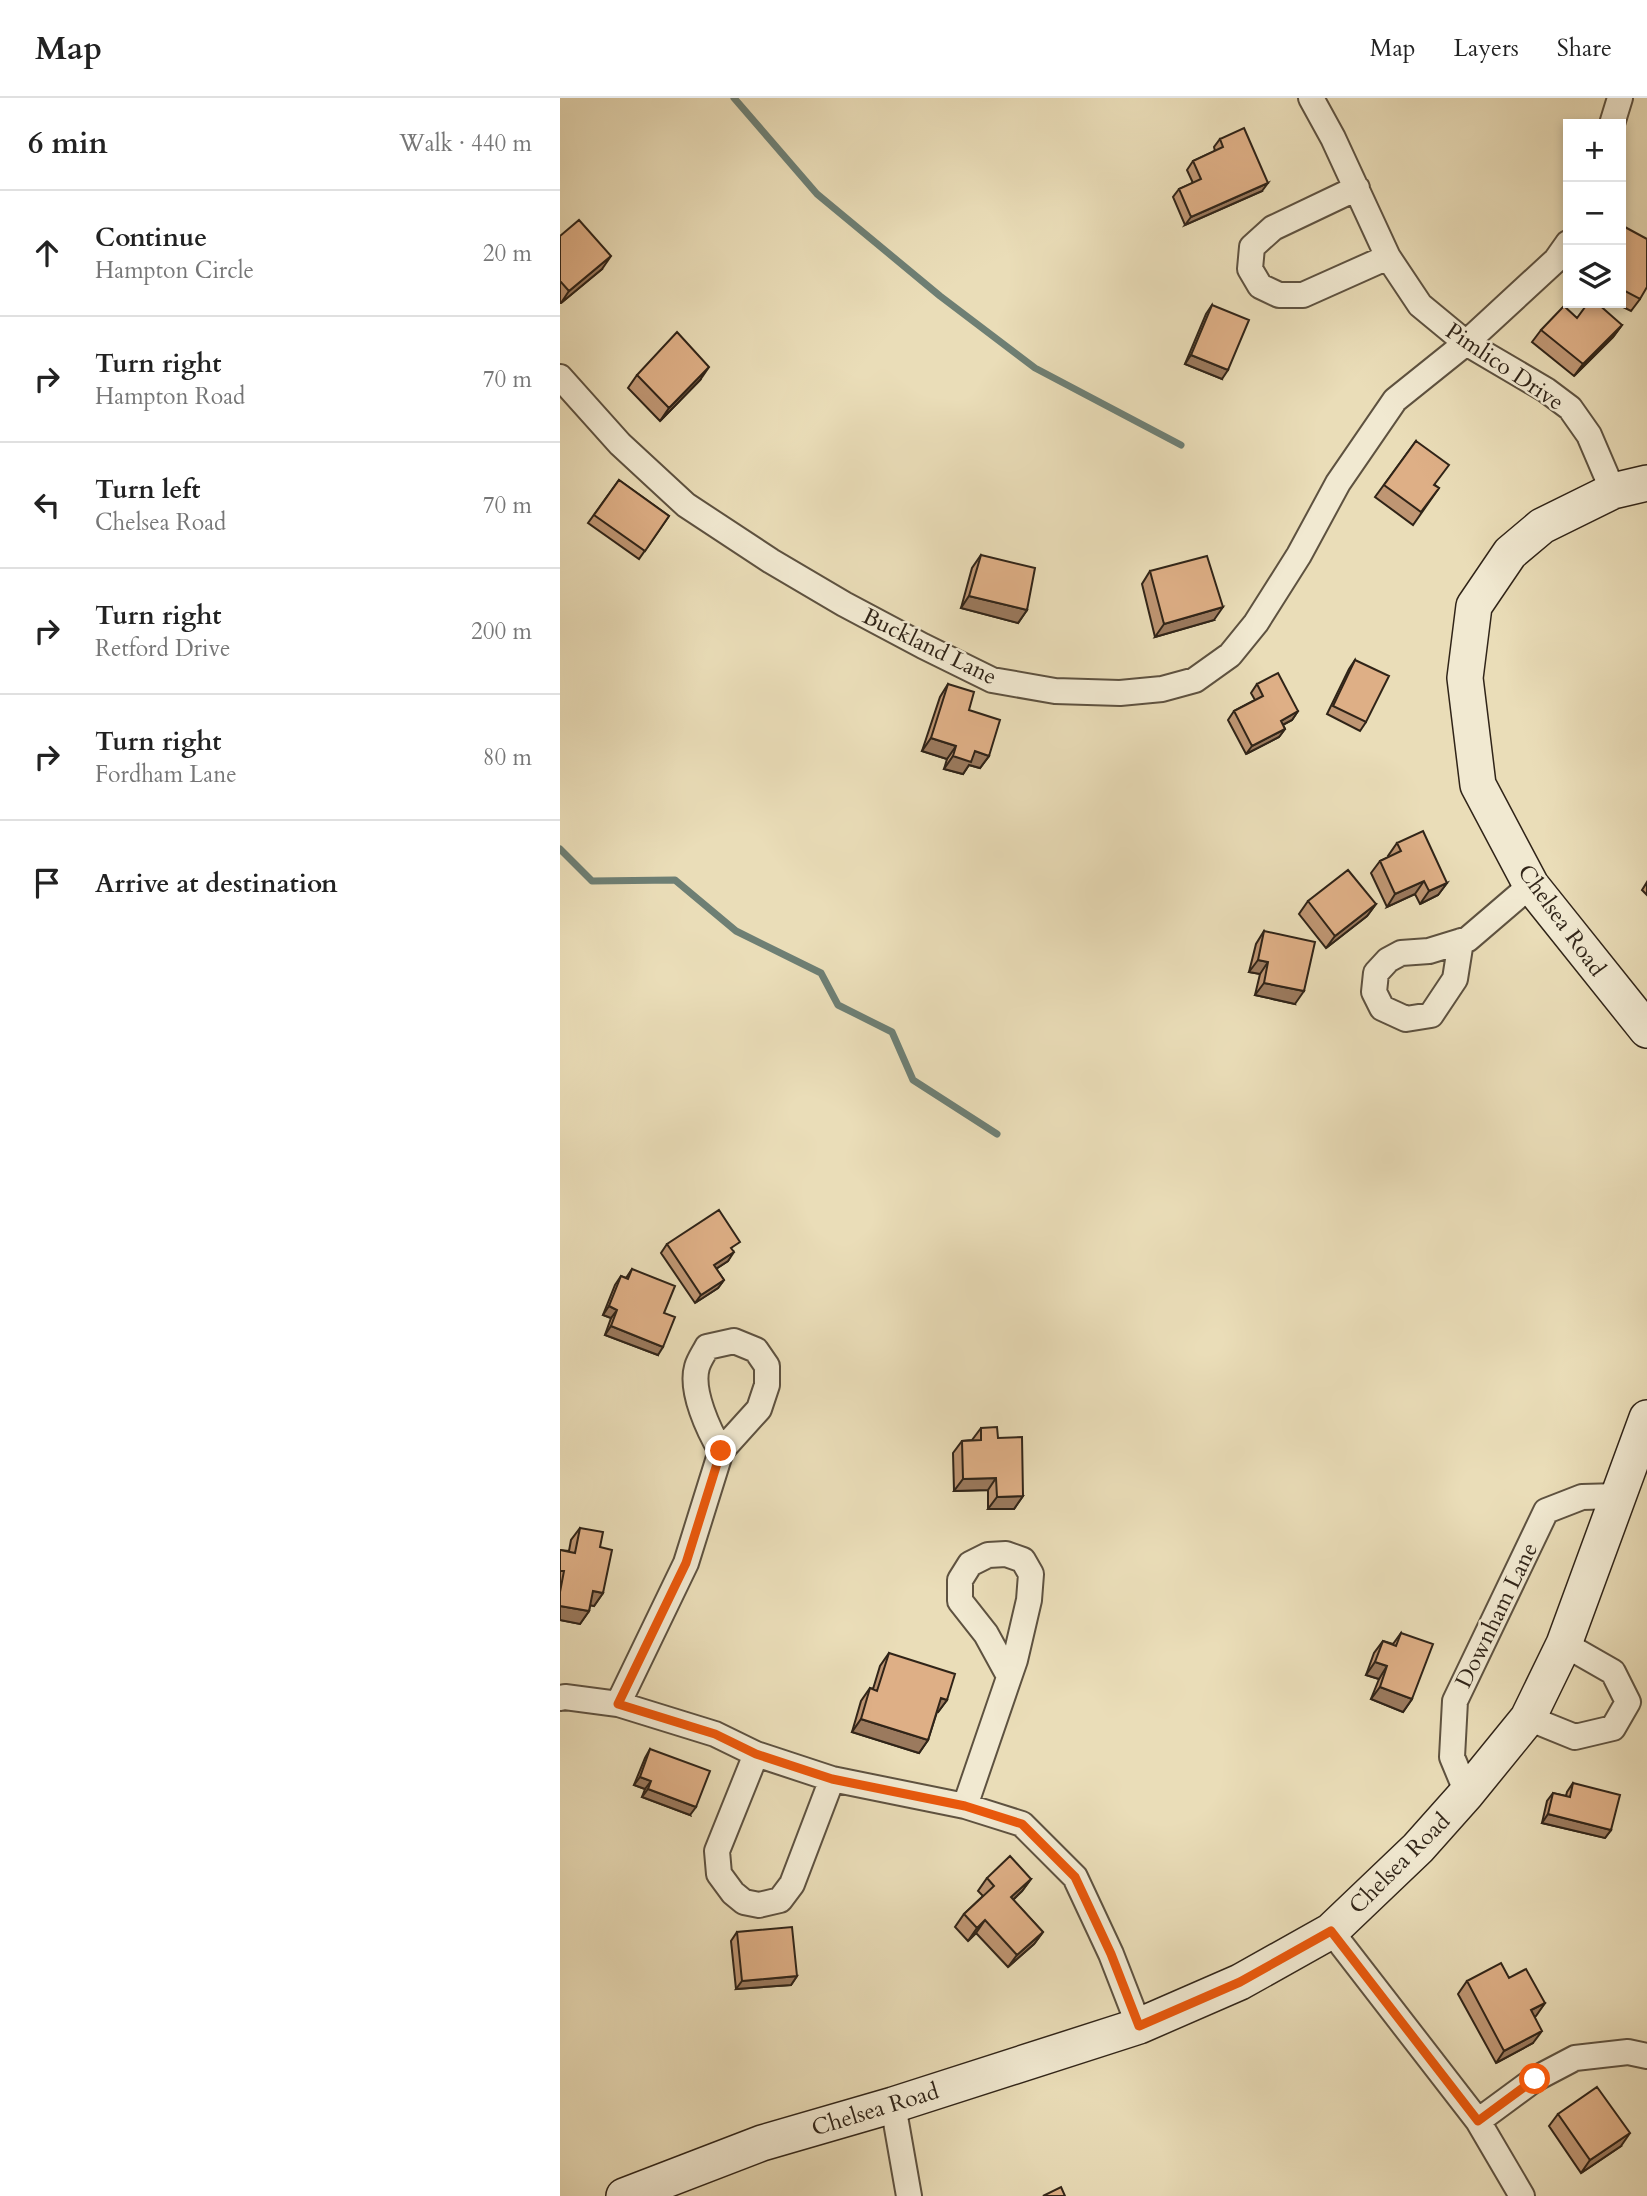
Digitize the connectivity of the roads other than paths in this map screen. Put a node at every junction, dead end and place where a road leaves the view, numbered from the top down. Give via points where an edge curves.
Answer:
1 (1311, 98) edge
2 (1619, 98) edge
3 (1613, 119) edge
4 (1357, 188) junction
5 (1567, 245) edge
6 (1388, 257) junction
7 (1466, 344) junction
8 (560, 377) edge
9 (1647, 484) edge
10 (1613, 491) junction
11 (1531, 885) junction
12 (1461, 941) dead end
13 (1647, 1030) edge
14 (1647, 1418) edge
15 (721, 1451) dead end
16 (1619, 1496) junction
17 (1563, 1644) junction
18 (1009, 1676) dead end
19 (560, 1698) edge
20 (618, 1704) junction
21 (1528, 1718) junction
22 (756, 1754) junction
23 (832, 1779) junction
24 (1467, 1793) junction
25 (965, 1806) junction
26 (1331, 1931) junction
27 (1139, 2026) junction
28 (1647, 2056) edge
29 (893, 2105) junction
30 (1478, 2121) junction
31 (624, 2196) edge
32 (909, 2196) edge
33 (1522, 2196) edge

1 - 4 street, Pimlico Drive
2 - 3 street
4 - 6 street, Pimlico Drive
4 - 6 street via 1273,228 1252,247 1250,269 1260,286 1279,295 1303,295
5 - 7 street, Buckland Lane
6 - 7 street, Pimlico Drive via 1420,305
7 - 8 street, Buckland Lane via 1395,400 1338,484 1256,623 1230,655 1195,680 1120,693 1055,691 992,680 844,604 686,505 620,444
7 - 10 street, Pimlico Drive via 1570,408 1589,435
9 - 10 street, Chelsea Road
10 - 11 street, Chelsea Road via 1542,526 1510,553 1474,606 1465,678 1478,785
11 - 12 street
11 - 13 street, Chelsea Road
14 - 16 street, Chelsea Road
15 - 20 street via 686,1563
16 - 17 street, Chelsea Road
16 - 24 street, Downham Lane via 1582,1497 1545,1511 1455,1701 1452,1757
17 - 21 street, Chelsea Road
17 - 21 street via 1614,1672 1628,1702 1613,1728 1575,1737
18 - 25 street
19 - 20 street
20 - 22 street via 715,1734
21 - 24 street, Chelsea Road
22 - 23 street
22 - 23 street via 717,1851 719,1874 744,1902 759,1905 780,1900 793,1884
23 - 25 street
24 - 26 street, Chelsea Road via 1418,1848
25 - 27 street via 1022,1824 1075,1877
26 - 27 street, Chelsea Road via 1240,1982
26 - 30 street
27 - 29 street, Chelsea Road
28 - 30 street via 1629,2052 1575,2058 1535,2079
29 - 31 street, Chelsea Road via 762,2143
29 - 32 street
30 - 33 street

